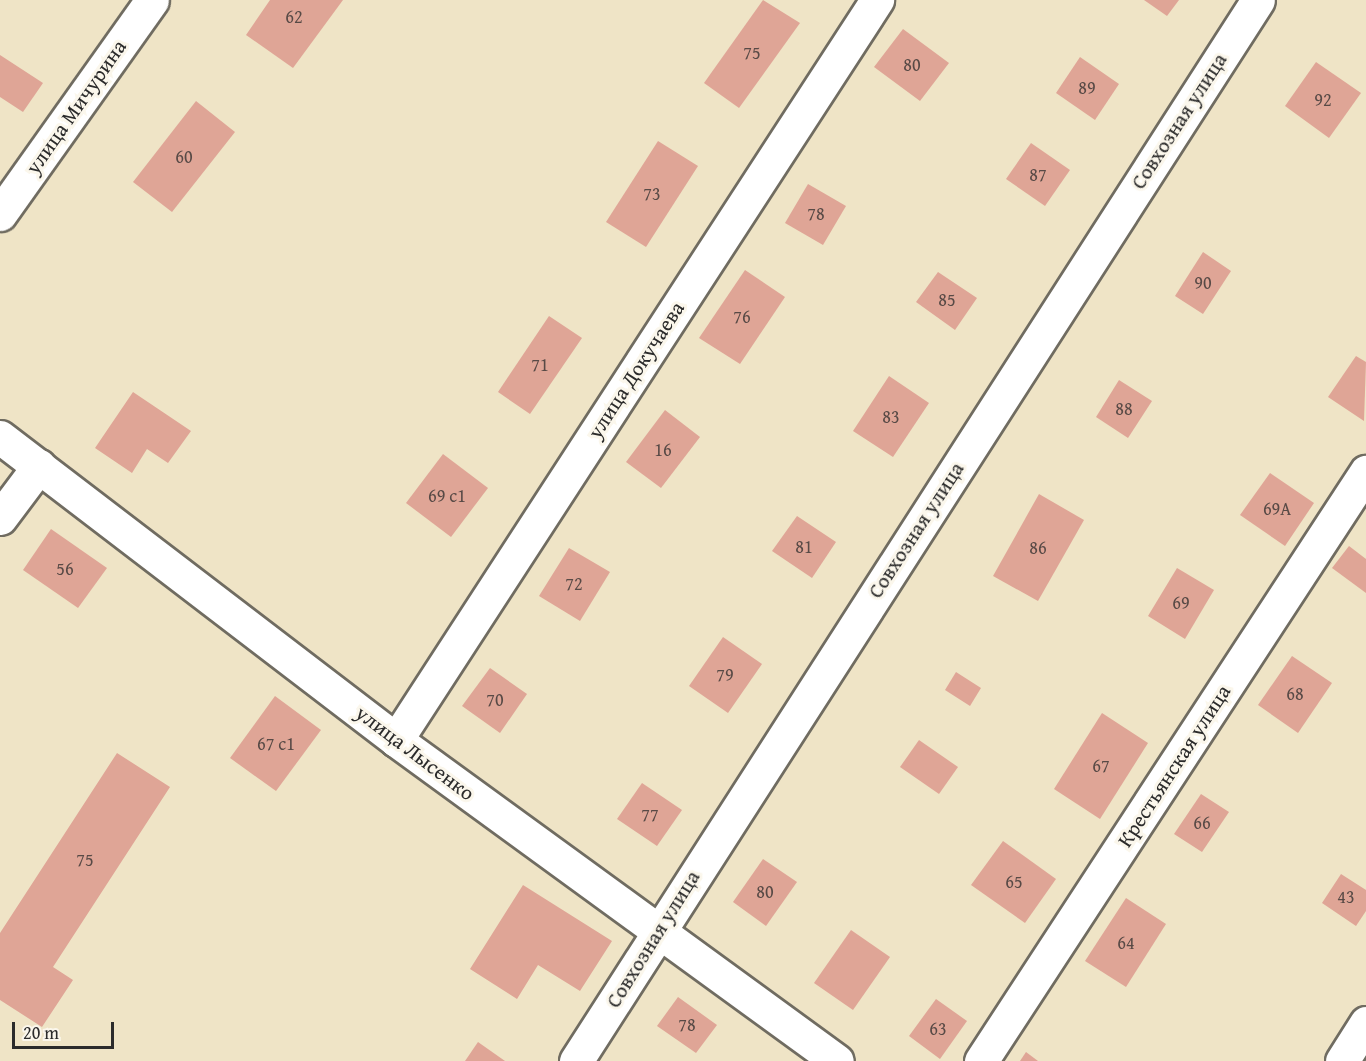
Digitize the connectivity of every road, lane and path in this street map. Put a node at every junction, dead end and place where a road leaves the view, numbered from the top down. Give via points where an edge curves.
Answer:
1 (152, 0) edge
2 (877, 0) edge
3 (1258, 0) edge
4 (0, 214) edge
5 (0, 437) edge
6 (39, 466) junction
7 (1366, 472) edge
8 (0, 518) edge
9 (396, 740) junction
10 (657, 932) junction
11 (1366, 1023) edge
12 (576, 1061) edge
13 (837, 1061) edge
14 (981, 1061) edge
15 (1342, 1061) edge

1 - 4 street, улица Мичурина
2 - 9 street, улица Докучаева
3 - 10 street, Совхозная улица
5 - 6 street, улица Лысенко
6 - 8 street
6 - 9 street, улица Лысенко
7 - 14 street, Крестьянская улица
9 - 10 street, улица Лысенко
10 - 12 street, Совхозная улица
10 - 13 street, улица Лысенко
11 - 15 street

